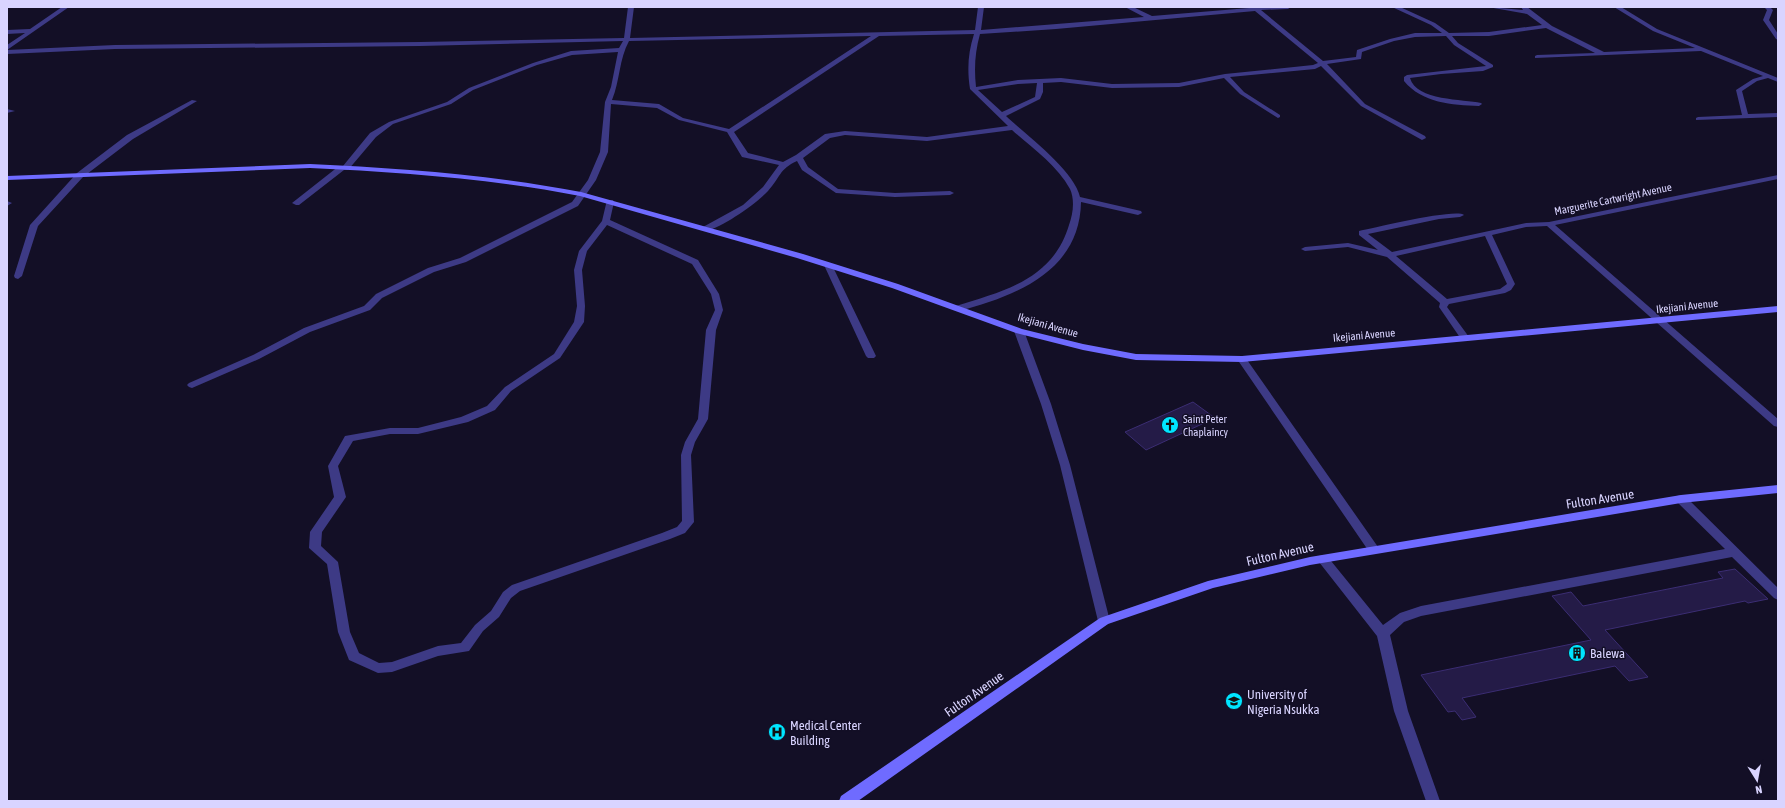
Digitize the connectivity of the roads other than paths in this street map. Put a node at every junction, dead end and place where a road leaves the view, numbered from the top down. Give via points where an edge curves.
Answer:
1 (66, 7) edge
2 (632, 7) edge
3 (981, 7) edge
4 (1128, 7) edge
5 (1201, 7) edge
6 (1288, 7) edge
7 (1395, 7) edge
8 (1491, 7) edge
9 (1617, 7) edge
10 (1767, 7) edge
11 (1258, 8) edge
12 (1526, 9) edge
13 (1207, 13) junction
14 (1152, 19) junction
15 (1549, 26) junction
16 (32, 31) junction
17 (7, 32) edge
18 (978, 32) junction
19 (1448, 34) junction
20 (877, 35) junction
21 (1778, 38) edge
22 (627, 39) junction
23 (7, 48) edge
24 (621, 50) junction
25 (1701, 50) junction
26 (7, 52) edge
27 (1604, 55) junction
28 (1537, 57) dead end
29 (1322, 63) junction
30 (1778, 74) edge
31 (1225, 76) junction
32 (1769, 76) junction
33 (1778, 80) edge
34 (1040, 81) junction
35 (973, 89) junction
36 (194, 101) dead end
37 (608, 102) junction
38 (1479, 104) dead end
39 (1746, 107) junction
40 (1002, 115) junction
41 (1778, 115) edge
42 (1278, 116) dead end
43 (1745, 116) junction
44 (1698, 120) dead end
45 (1014, 127) junction
46 (730, 131) junction
47 (1422, 138) dead end
48 (799, 157) junction
49 (784, 164) junction
50 (345, 168) junction
51 (80, 175) junction
52 (1778, 177) edge
53 (7, 178) edge
54 (950, 193) dead end
55 (581, 194) junction
56 (1078, 199) junction
57 (610, 202) junction
58 (296, 203) dead end
59 (1138, 213) dead end
60 (1460, 215) dead end
61 (606, 222) junction
62 (1549, 224) junction
63 (706, 229) junction
64 (1488, 234) junction
65 (1305, 249) dead end
66 (1390, 255) junction
67 (828, 265) junction
68 (18, 276) dead end
69 (1445, 302) junction
70 (959, 308) junction
71 (1778, 309) edge
72 (1660, 320) junction
73 (1019, 330) junction
74 (1464, 337) junction
75 (871, 356) dead end
76 (1242, 359) junction
77 (192, 385) dead end
78 (1778, 424) edge
79 (1778, 489) edge
80 (1680, 500) junction
81 (1374, 550) junction
82 (1734, 552) junction
83 (1323, 559) junction
84 (1778, 595) edge
85 (1104, 621) junction
86 (1383, 634) junction
87 (846, 801) edge
88 (1433, 801) edge

1 - 16 street via 38,24
2 - 22 street
3 - 18 street
4 - 14 street
5 - 13 street
6 - 11 street
7 - 19 street via 1433,24
8 - 12 street
9 - 25 street via 1642,23
10 - 21 street via 1770,10 1766,20
11 - 13 street
11 - 29 street
12 - 15 street
13 - 14 street
14 - 18 street via 1037,30
15 - 19 street via 1489,34
15 - 27 street
16 - 17 street
16 - 23 street
18 - 20 street
18 - 35 street via 972,51
19 - 29 street via 1407,36 1359,51 1359,58
19 - 38 street via 1456,44 1491,66 1408,77 1407,81 1414,89 1429,97 1447,102
20 - 22 street
20 - 46 street
22 - 24 street
22 - 26 street
24 - 37 street via 614,87
24 - 50 street via 572,53 535,64 471,89 450,103 391,123 373,135
25 - 27 street
25 - 32 street
27 - 28 street
29 - 31 street via 1315,67
29 - 47 street via 1363,105
30 - 32 street
31 - 34 street via 1179,85 1112,86 1061,80
31 - 42 street via 1242,94
32 - 33 street
32 - 39 street via 1755,80 1739,90
34 - 35 street
34 - 40 street via 1038,98
35 - 40 street
36 - 51 street via 130,137
37 - 46 street via 659,106 681,119
37 - 55 street via 604,152 592,180
39 - 41 street
39 - 43 street
40 - 45 street
41 - 43 street
43 - 44 street
45 - 48 street via 935,139 845,133 828,136
45 - 56 street via 1048,158 1073,188
46 - 49 street via 745,155
48 - 49 street
48 - 54 street via 805,168 836,192 895,195
49 - 63 street via 766,189 746,207
50 - 51 street, Ikejiani Avenue via 310,166
50 - 55 street, Ikejiani Avenue via 466,178
50 - 58 street
51 - 53 street, Ikejiani Avenue
51 - 68 street via 34,225
52 - 62 street, Marguerite Cartwright Avenue
55 - 57 street, Ikejiani Avenue
55 - 77 street via 575,204 463,260 431,270 379,296 367,308 306,330 256,357
56 - 59 street
56 - 70 street via 1073,229 1066,246 1043,272 1006,293
57 - 61 street
57 - 63 street, Ikejiani Avenue
60 - 66 street via 1362,233
61 - 61 street via 695,262 715,294 719,310 711,330 703,419 686,455 688,522 681,530 666,536 516,588 507,595 495,614 479,628 465,647 438,651 392,667 378,668 354,656 344,632 332,562 315,548 316,532 340,497 333,466 349,438 418,431 464,420 491,408 508,389 557,356 579,322 581,306 578,270 583,251
62 - 64 street via 1526,225
62 - 72 street, Marguerite Cartwright Avenue
63 - 67 street, Ikejiani Avenue
64 - 66 street
64 - 69 street via 1511,284 1502,291
65 - 66 street via 1351,245
66 - 69 street
67 - 70 street, Ikejiani Avenue
67 - 75 street
69 - 74 street via 1442,307
70 - 73 street, Ikejiani Avenue
71 - 72 street, Ikejiani Avenue
72 - 74 street, Ikejiani Avenue
72 - 78 street, Marguerite Cartwright Avenue
73 - 76 street, Ikejiani Avenue via 1083,347 1136,357
73 - 85 street via 1065,465
74 - 76 street, Ikejiani Avenue
76 - 81 street
79 - 80 street, Fulton Avenue
80 - 81 street, Fulton Avenue
80 - 82 street
81 - 83 street, Fulton Avenue
82 - 84 street
82 - 86 street via 1408,614 1393,622
83 - 85 street, Fulton Avenue via 1212,584
83 - 86 street
85 - 87 street, Fulton Avenue
86 - 88 street via 1401,711

